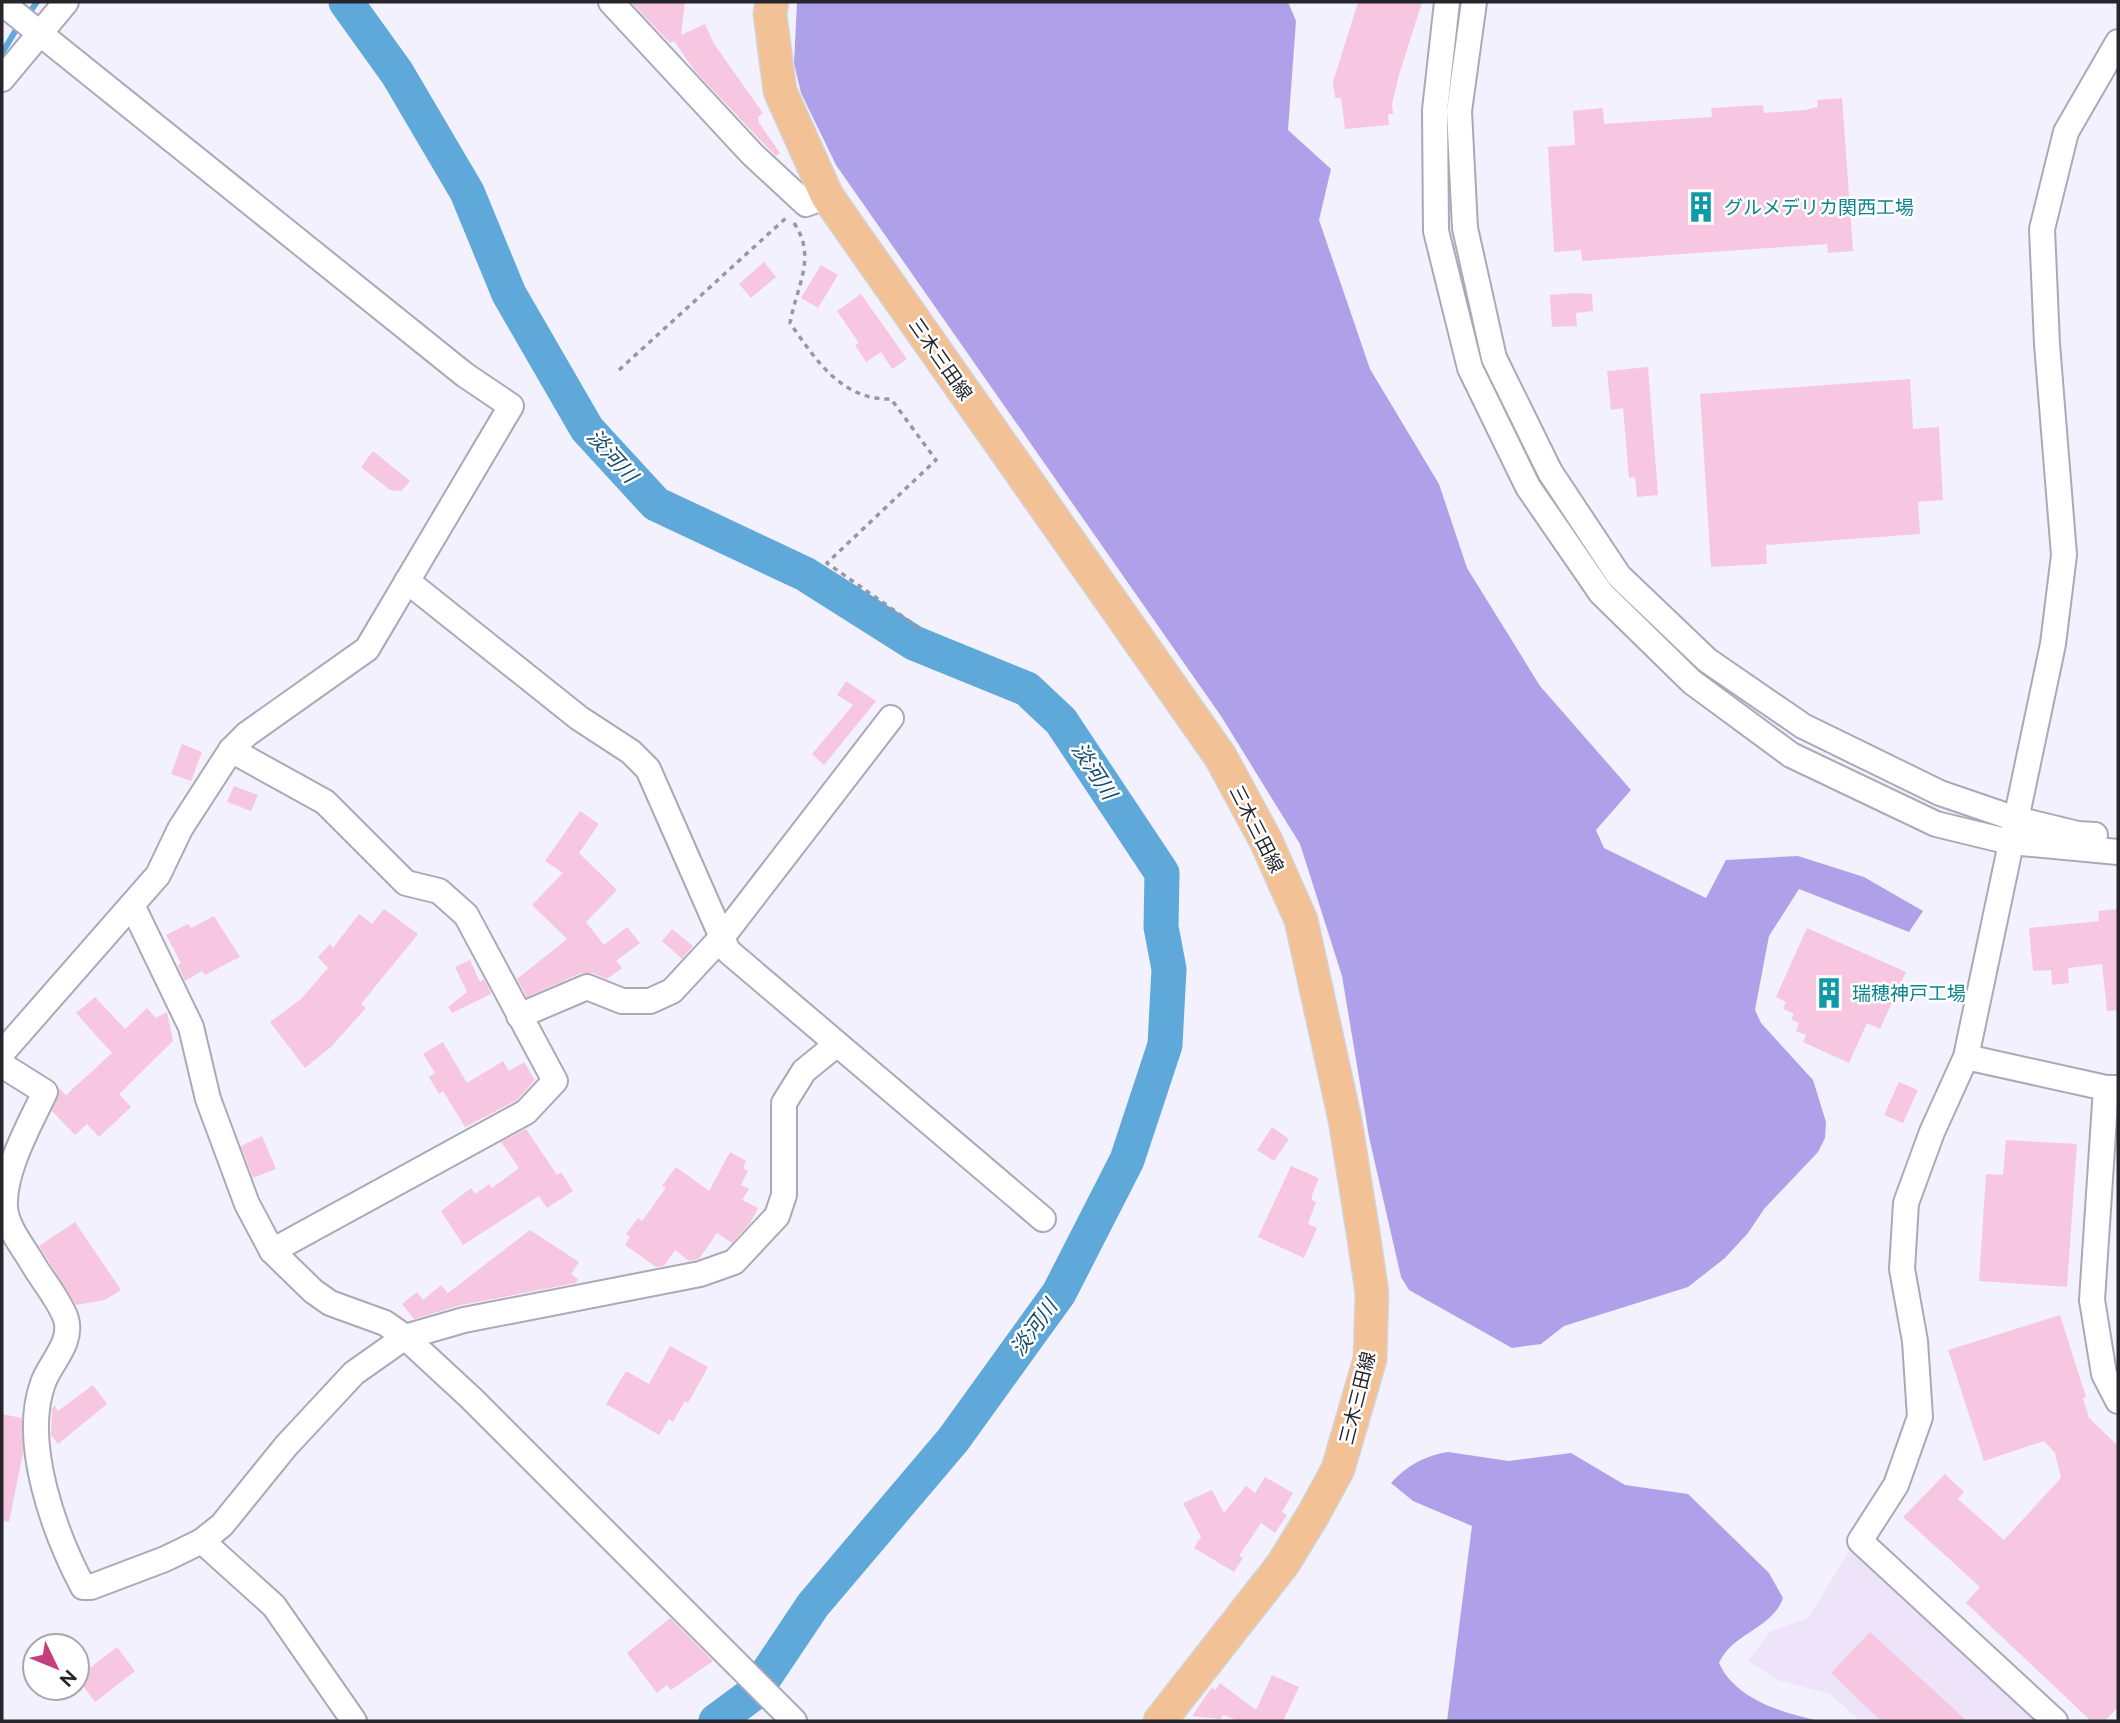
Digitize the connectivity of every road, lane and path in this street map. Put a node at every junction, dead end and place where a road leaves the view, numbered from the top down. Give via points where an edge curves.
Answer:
1 (66, 2) edge
2 (611, 2) edge
3 (772, 2) edge
4 (1447, 2) edge
5 (1474, 2) edge
6 (6, 6) edge
7 (35, 30) junction
8 (2118, 42) edge
9 (2, 79) edge
10 (827, 196) junction
11 (619, 370) dead end
12 (407, 581) junction
13 (919, 628) dead end
14 (891, 718) dead end
15 (231, 750) junction
16 (2013, 831) junction
17 (2118, 836) edge
18 (2118, 852) edge
19 (132, 905) junction
20 (723, 936) junction
21 (519, 1016) junction
22 (836, 1044) junction
23 (2, 1053) edge
24 (1966, 1057) junction
25 (2, 1065) edge
26 (2112, 1088) edge
27 (1043, 1219) dead end
28 (272, 1251) junction
29 (405, 1337) junction
30 (2118, 1401) edge
31 (202, 1541) junction
32 (354, 1721) edge
33 (794, 1721) edge
34 (1160, 1721) edge
35 (2055, 1721) edge

1 - 7 street
2 - 10 street via 752,155 806,204
3 - 10 main road, 三木三田線 via 780,91
4 - 16 street via 1435,110 1436,231 1470,368 1528,487 1601,593 1692,682 1791,755 1936,824
5 - 16 street via 1459,111 1465,228 1494,358 1550,472 1619,576 1707,660 1803,726
6 - 7 street
7 - 9 street
7 - 12 street via 465,375 511,406
8 - 16 street via 2066,132 2042,229 2064,555 2053,644
10 - 34 main road, 三木三田線 via 1220,756 1266,841 1301,920 1345,1120 1372,1293 1370,1359 1355,1418 1338,1469 1283,1564
11 - 13 path via 788,215 804,239 807,256 790,323 825,372 853,392 891,400 936,460 827,563
12 - 15 street via 367,649
12 - 20 street via 648,769
14 - 20 street
15 - 19 street via 180,829 158,875
15 - 21 street via 325,802 406,883 439,891 466,915
16 - 17 street
16 - 18 street
16 - 24 street
19 - 23 street
19 - 28 street via 191,1027 212,1111 247,1204
20 - 21 street via 672,991 650,1001 622,1001 586,987
20 - 22 street via 728,951
21 - 28 street via 555,1081 526,1112
22 - 27 street
22 - 29 street via 804,1071 784,1103 784,1195 777,1216 734,1262 700,1274 464,1320
24 - 26 street
24 - 35 street via 1906,1203 1902,1269 1915,1341 1920,1417 1896,1485 1860,1541
25 - 31 street via 45,1092 13,1164 5,1207 11,1226 66,1320 66,1338 43,1382 36,1411 41,1477 62,1547 83,1587 91,1587
26 - 30 street via 2092,1300 2104,1374
28 - 29 street via 330,1303 385,1323
29 - 31 street via 354,1373 222,1525
29 - 33 street
31 - 32 street via 274,1606

